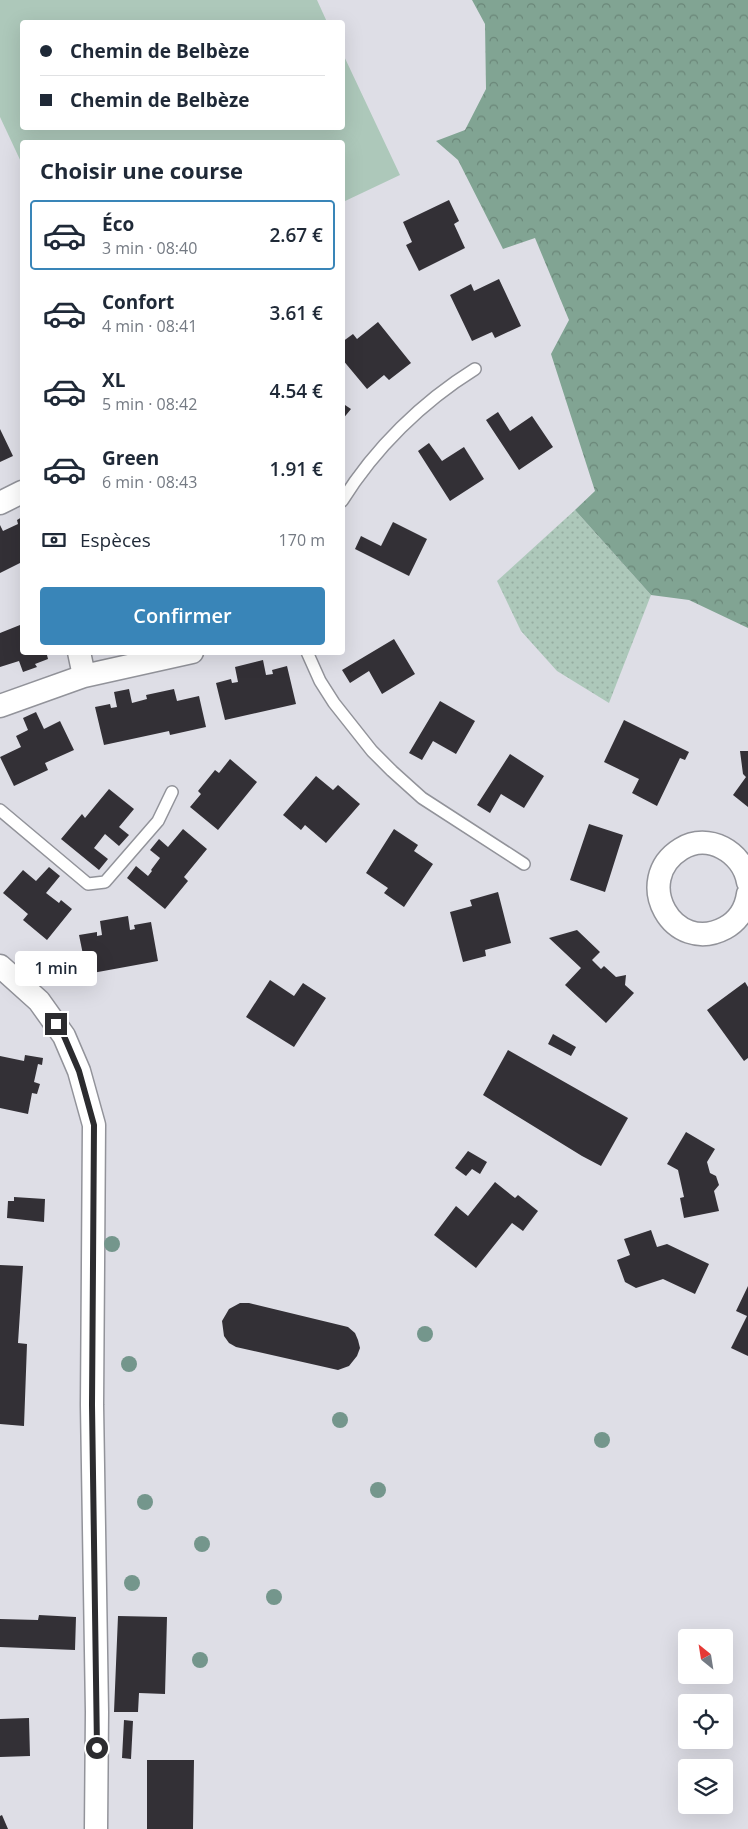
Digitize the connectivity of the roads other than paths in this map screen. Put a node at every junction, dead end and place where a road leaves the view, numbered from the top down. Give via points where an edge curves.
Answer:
1 (475, 370) dead end
2 (20, 493) edge
3 (345, 496) edge
4 (0, 502) edge
5 (80, 655) edge
6 (178, 655) edge
7 (308, 655) edge
8 (84, 676) junction
9 (0, 706) edge
10 (172, 792) dead end
11 (0, 810) edge
12 (524, 864) dead end
13 (0, 966) edge
14 (96, 1829) edge

1 - 3 lane via 425,405 398,431
2 - 4 street
5 - 8 street
6 - 8 street
7 - 12 lane via 334,703 392,771 422,798
8 - 9 street
10 - 11 lane via 158,821 105,882 88,884
13 - 14 street via 39,1001 64,1036 79,1071 94,1125 92,1405 98,1712

